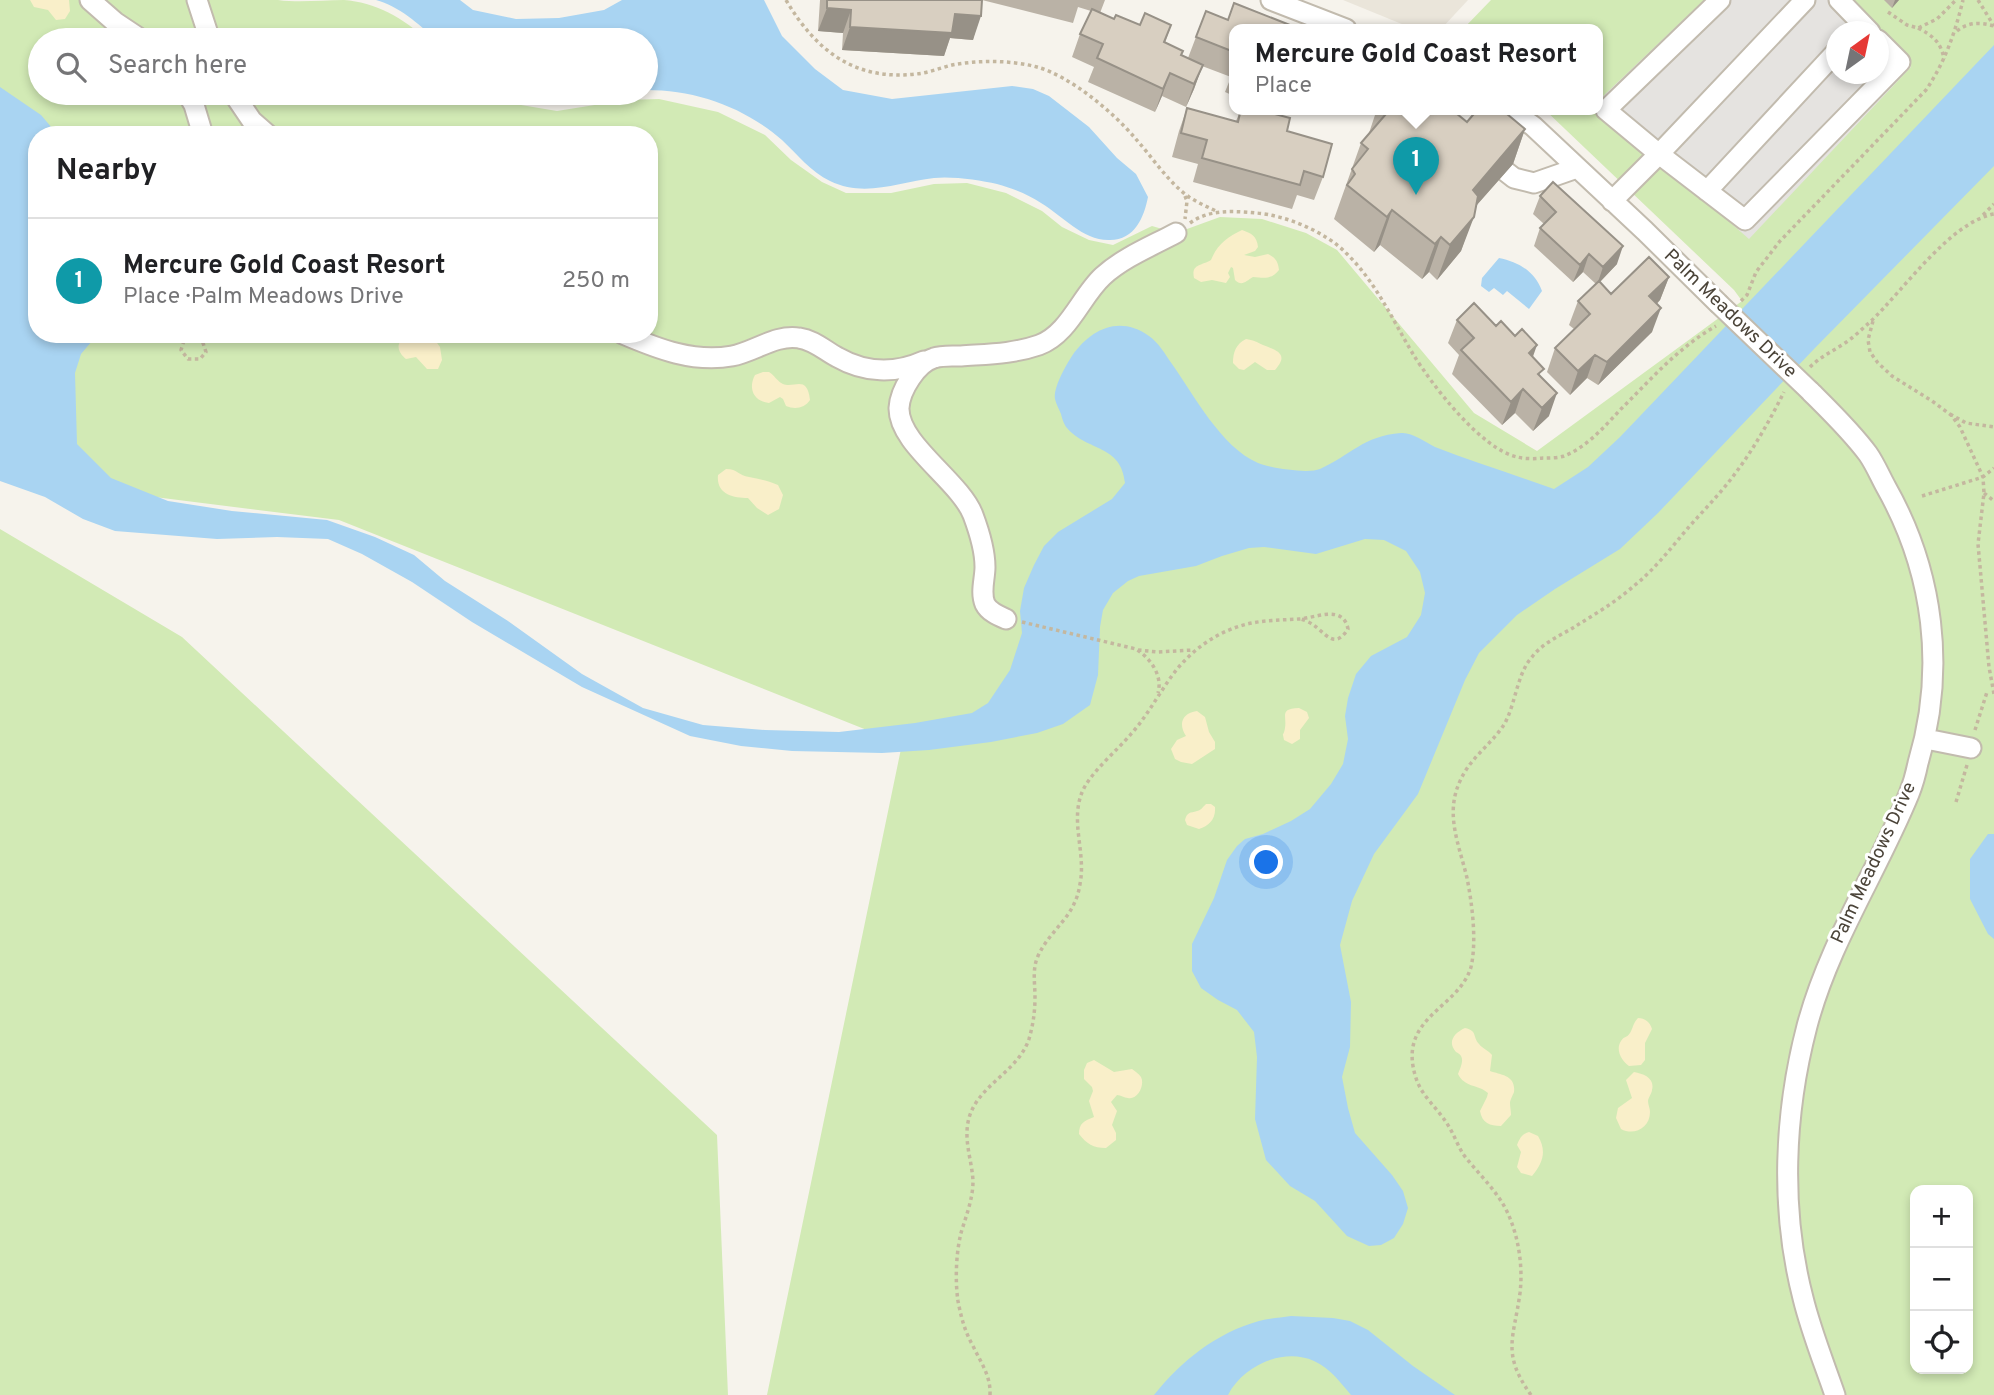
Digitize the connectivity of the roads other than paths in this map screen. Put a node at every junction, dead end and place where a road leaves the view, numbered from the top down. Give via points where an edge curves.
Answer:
1 (90, 0) edge
2 (197, 0) edge
3 (1271, 0) edge
4 (1720, 0) edge
5 (1805, 0) edge
6 (1839, 0) edge
7 (1856, 21) edge
8 (1333, 24) edge
9 (124, 28) edge
10 (206, 28) edge
11 (1889, 51) edge
12 (1826, 63) edge
13 (1889, 73) edge
14 (1878, 84) edge
15 (194, 105) edge
16 (241, 105) edge
17 (1517, 115) edge
18 (200, 126) edge
19 (258, 126) edge
20 (1472, 144) edge
21 (1659, 154) junction
22 (1577, 168) junction
23 (1707, 191) junction
24 (1612, 201) junction
25 (1177, 233) road end
26 (645, 343) edge
27 (933, 358) junction
28 (1006, 619) road end
29 (1926, 739) junction
30 (1971, 748) dead end
31 (1835, 1395) edge

1 - 9 street
2 - 10 street
3 - 8 street
4 - 21 street via 1606,110
5 - 21 street
6 - 7 street
11 - 13 street via 1900,62
12 - 23 street
14 - 23 street via 1745,220
15 - 18 street
16 - 19 street
17 - 22 street, Palm Meadows Drive
20 - 22 street via 1514,178 1534,183
21 - 23 street
21 - 24 street
22 - 24 street, Palm Meadows Drive
24 - 29 street, Palm Meadows Drive, bridge via 1807,382 1869,456 1898,508 1921,568 1931,622 1934,681
25 - 27 street via 1102,276 1045,343 1022,351
26 - 27 street via 681,355 711,358 734,356 796,337 812,341 854,366 884,371 910,368
27 - 28 street via 903,390 901,421 972,513 985,555 985,605
29 - 30 street
29 - 31 street, Palm Meadows Drive via 1910,793 1834,948 1807,1025 1792,1101 1786,1170 1792,1242 1803,1298

